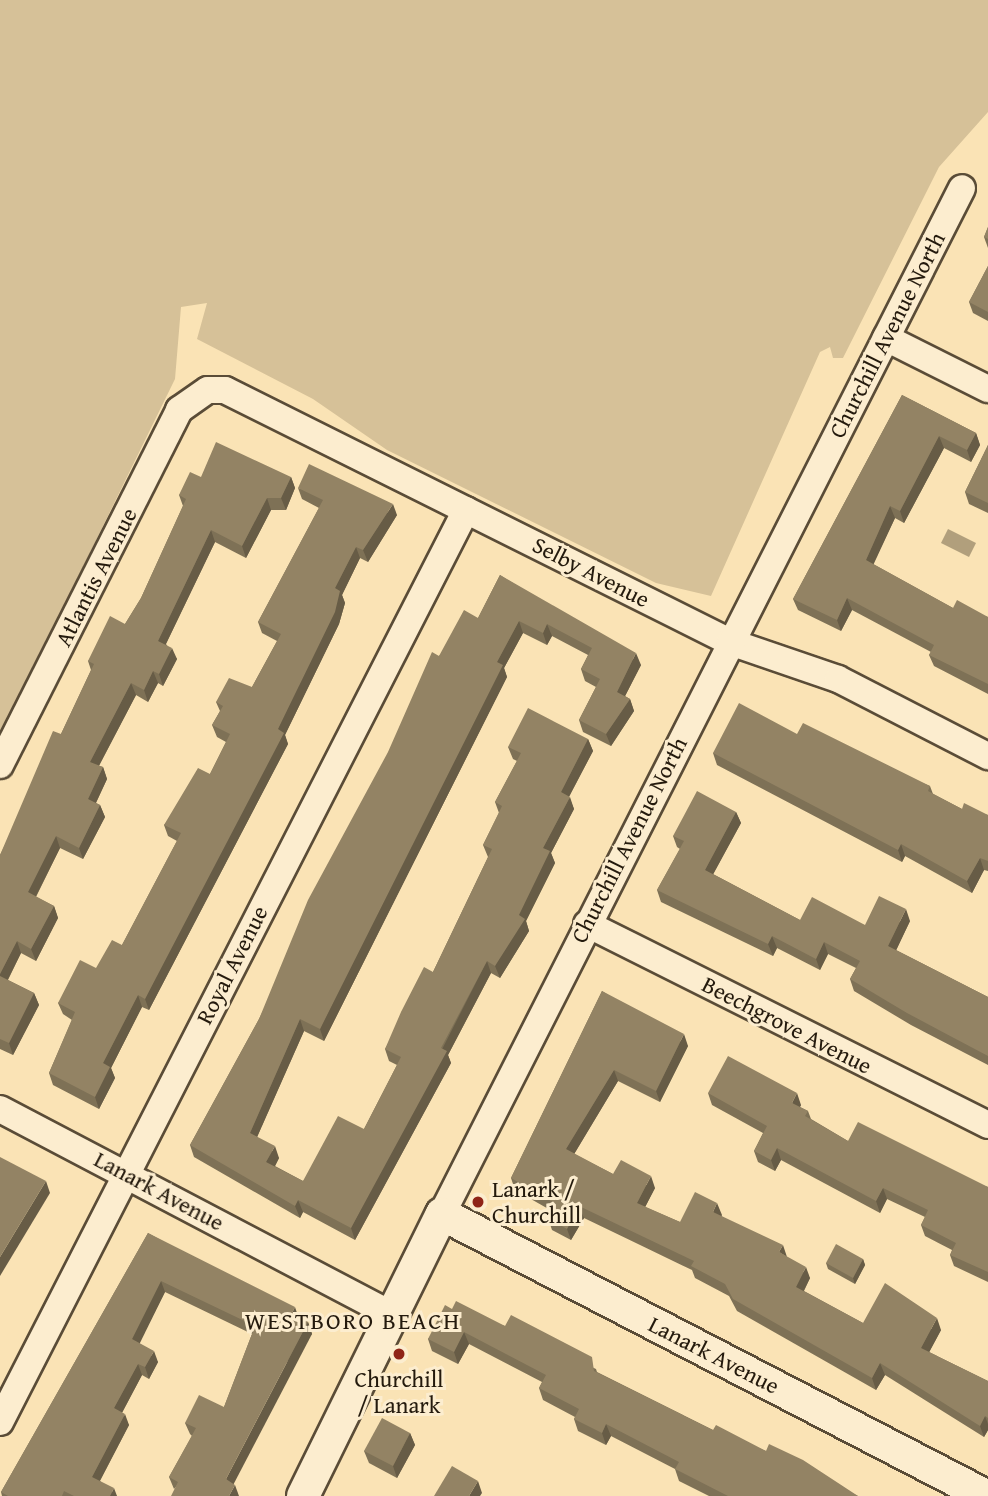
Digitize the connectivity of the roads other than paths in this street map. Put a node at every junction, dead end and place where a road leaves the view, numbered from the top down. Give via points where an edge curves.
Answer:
1 (962, 188) dead end
2 (886, 338) junction
3 (988, 388) edge
4 (197, 394) joint
5 (466, 510) junction
6 (730, 642) junction
7 (988, 756) edge
8 (0, 765) edge
9 (587, 924) junction
10 (0, 1109) edge
11 (988, 1125) edge
12 (126, 1173) junction
13 (442, 1214) junction
14 (391, 1314) junction
15 (0, 1422) edge
16 (309, 1494) edge
17 (986, 1496) edge

1 - 2 street, Churchill Avenue North
2 - 3 street
2 - 6 street, Churchill Avenue North
4 - 5 street, Selby Avenue via 225,390
4 - 8 street, Atlantis Avenue via 179,410
5 - 6 street, Selby Avenue
5 - 12 street, Royal Avenue
6 - 7 street, Selby Avenue via 838,679
6 - 9 street, Churchill Avenue North
9 - 11 street, Beechgrove Avenue
9 - 13 street, Churchill Avenue North
10 - 12 street, Lanark Avenue
12 - 14 street, Lanark Avenue
12 - 15 street, Royal Avenue
13 - 14 street, Churchill Avenue North
13 - 17 street, Lanark Avenue
14 - 16 street, Churchill Avenue North

